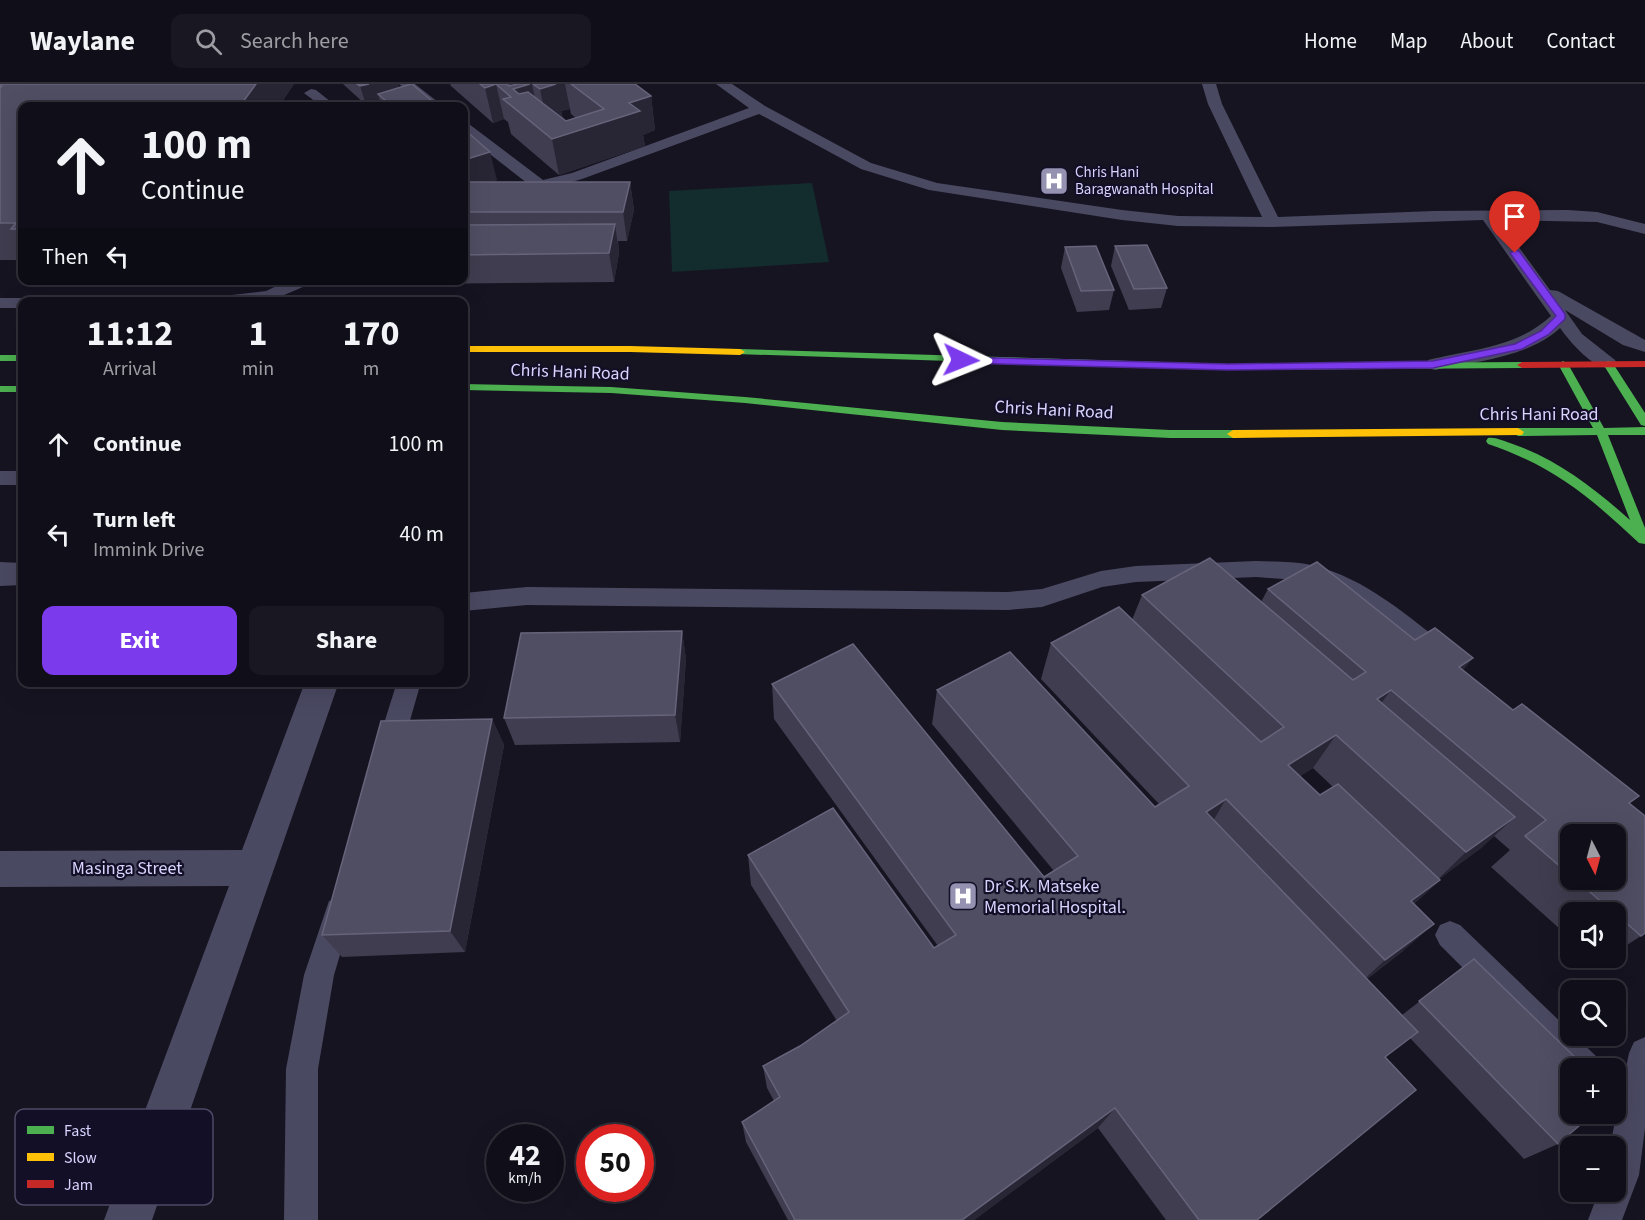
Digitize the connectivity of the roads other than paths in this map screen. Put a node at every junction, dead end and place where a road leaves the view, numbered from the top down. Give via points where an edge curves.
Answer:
1 (406, 84) edge
2 (723, 84) edge
3 (1209, 84) edge
4 (311, 93) dead end
5 (323, 102) edge
6 (431, 102) edge
7 (760, 109) junction
8 (468, 131) edge
9 (540, 186) junction
10 (468, 195) edge
11 (1488, 216) junction
12 (1272, 222) junction
13 (1645, 229) edge
14 (293, 285) edge
15 (1542, 290) junction
16 (261, 297) edge
17 (0, 303) edge
18 (18, 303) edge
19 (1562, 316) junction
20 (1576, 338) junction
21 (1645, 346) edge
22 (468, 349) edge
23 (0, 358) edge
24 (18, 358) edge
25 (1563, 364) junction
26 (1608, 364) junction
27 (1645, 364) edge
28 (1433, 365) junction
29 (468, 387) edge
30 (0, 389) edge
31 (18, 389) edge
32 (1645, 422) edge
33 (1440, 431) junction
34 (1645, 431) edge
35 (1601, 432) junction
36 (0, 478) edge
37 (18, 478) edge
38 (1644, 542) edge
39 (0, 574) edge
40 (18, 574) edge
41 (468, 602) edge
42 (1463, 673) edge
43 (320, 687) edge
44 (407, 687) edge
45 (381, 772) edge
46 (254, 868) junction
47 (0, 869) edge
48 (347, 885) edge
49 (1450, 935) dead end
50 (1645, 1053) edge
51 (1576, 1058) edge
52 (1626, 1100) edge
53 (168, 1109) edge
54 (1623, 1124) edge
55 (133, 1205) edge
56 (128, 1220) edge
57 (301, 1220) edge
58 (1605, 1220) edge

1 - 6 lane
2 - 7 lane
3 - 12 lane
4 - 5 lane
7 - 9 lane
7 - 12 lane via 866,166 935,187 1152,219
8 - 9 lane
9 - 10 lane
11 - 12 lane
11 - 13 lane via 1597,217
11 - 15 lane
14 - 16 lane
15 - 19 lane
15 - 21 lane
17 - 18 lane
19 - 20 lane
19 - 28 lane via 1545,333 1518,347
20 - 25 lane
20 - 26 lane
22 - 28 main road, Chris Hani Road via 630,349 1228,367
23 - 24 main road
25 - 26 main road, Chris Hani Road
25 - 28 main road, Chris Hani Road
25 - 35 main road
26 - 27 main road, Chris Hani Road
26 - 32 main road
29 - 33 main road, Chris Hani Road via 611,390 1002,426 1147,433
30 - 31 main road
33 - 35 main road, Chris Hani Road
33 - 38 main road via 1515,447 1553,465 1580,481
34 - 35 main road, Chris Hani Road
35 - 38 main road
36 - 37 lane
39 - 40 street
41 - 42 lane via 527,596 1008,601 1042,598 1101,579 1136,574 1267,570 1309,573 1337,581 1372,601
43 - 46 street
44 - 45 lane
46 - 47 street, Masinga Street
46 - 53 street
48 - 57 lane via 320,975 302,1069
49 - 51 lane
50 - 52 lane
54 - 58 lane via 1622,1175
55 - 56 street

